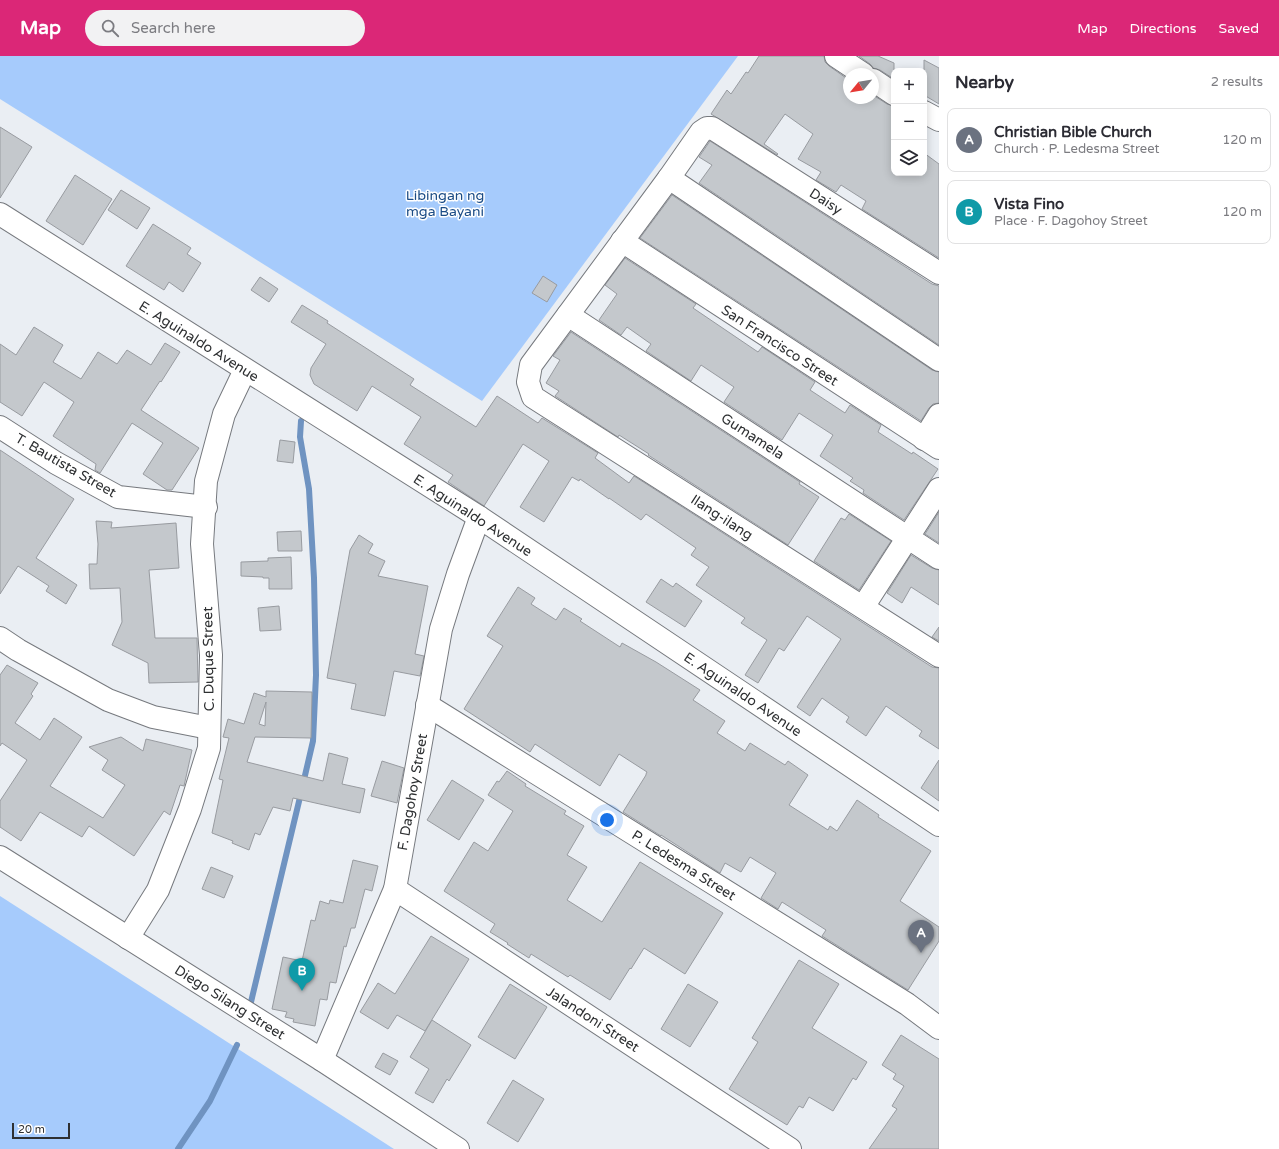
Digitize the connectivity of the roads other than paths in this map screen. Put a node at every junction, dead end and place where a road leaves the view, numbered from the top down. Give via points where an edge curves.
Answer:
1 (836, 56) edge
2 (855, 68) edge
3 (879, 84) edge
4 (891, 92) edge
5 (927, 114) edge
6 (939, 120) edge
7 (669, 178) junction
8 (0, 214) edge
9 (622, 241) junction
10 (939, 273) edge
11 (568, 314) junction
12 (939, 360) edge
13 (245, 370) junction
14 (939, 415) edge
15 (0, 427) edge
16 (932, 444) edge
17 (939, 489) edge
18 (206, 507) junction
19 (478, 517) junction
20 (908, 537) junction
21 (939, 558) edge
22 (863, 607) junction
23 (0, 638) edge
24 (939, 656) edge
25 (426, 705) junction
26 (209, 728) junction
27 (939, 825) edge
28 (0, 857) edge
29 (395, 889) junction
30 (128, 938) junction
31 (939, 1028) edge
32 (322, 1060) junction
33 (458, 1149) edge
34 (790, 1149) edge

1 - 2 street
3 - 4 street
5 - 6 street
7 - 9 street
7 - 10 street, Daisy via 700,132 712,128
7 - 12 street
8 - 13 street, E. Aguinaldo Avenue
9 - 11 street
9 - 16 street, San Francisco Street
11 - 20 street, Gumamela
11 - 22 street, Ilang-ilang via 532,365 528,382 534,397
13 - 18 street, C. Duque Street via 224,414 206,482
13 - 19 street, E. Aguinaldo Avenue
14 - 16 street
15 - 18 street, T. Bautista Street via 56,463 118,497
17 - 20 street
18 - 26 street, C. Duque Street via 202,544 210,655
19 - 25 street, F. Dagohoy Street via 441,629
19 - 27 street, E. Aguinaldo Avenue
20 - 21 street, Gumamela
20 - 22 street
22 - 24 street, Ilang-ilang
23 - 26 street via 108,700 153,717
25 - 29 street, F. Dagohoy Street
25 - 31 street, P. Ledesma Street via 900,1000
26 - 30 street, C. Duque Street via 209,748 190,809 158,890
28 - 30 street, Diego Silang Street
29 - 32 street, F. Dagohoy Street
29 - 34 street, Jalandoni Street
30 - 32 street, Diego Silang Street
32 - 33 street, Diego Silang Street

